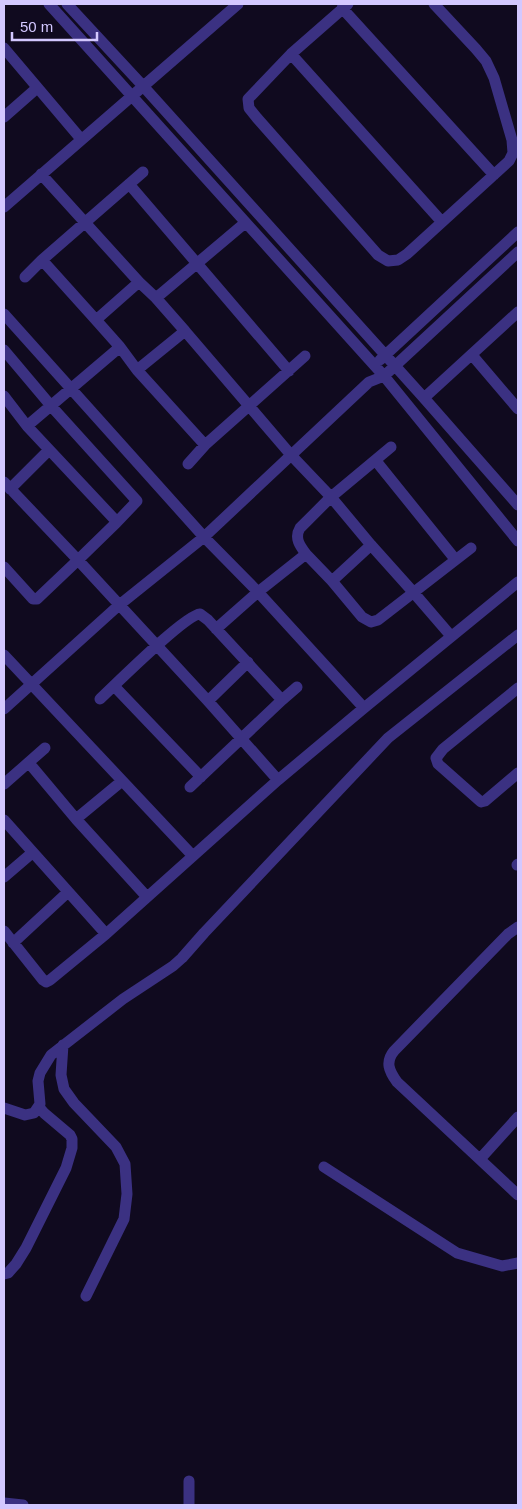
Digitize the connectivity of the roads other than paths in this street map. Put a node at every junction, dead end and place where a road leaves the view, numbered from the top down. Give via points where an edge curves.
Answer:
1 (49, 4) edge
2 (67, 4) edge
3 (238, 4) edge
4 (434, 4) edge
5 (345, 6) edge
6 (4, 48) edge
7 (291, 54) junction
8 (143, 86) junction
9 (37, 88) junction
10 (132, 95) junction
11 (4, 117) edge
12 (81, 139) junction
13 (143, 172) dead end
14 (41, 174) junction
15 (494, 176) junction
16 (129, 184) junction
17 (4, 207) edge
18 (85, 222) junction
19 (442, 222) junction
20 (245, 223) junction
21 (518, 232) edge
22 (518, 252) edge
23 (42, 260) junction
24 (198, 264) junction
25 (25, 277) dead end
26 (139, 282) junction
27 (156, 298) junction
28 (518, 312) edge
29 (4, 314) edge
30 (96, 320) junction
31 (185, 331) junction
32 (120, 347) junction
33 (4, 350) edge
34 (472, 354) junction
35 (386, 355) junction
36 (306, 356) dead end
37 (375, 366) junction
38 (395, 366) junction
39 (137, 370) junction
40 (289, 371) junction
41 (384, 376) junction
42 (369, 382) junction
43 (71, 390) junction
44 (4, 396) edge
45 (424, 398) junction
46 (249, 406) junction
47 (52, 407) junction
48 (518, 410) edge
49 (27, 426) junction
50 (205, 445) junction
51 (391, 448) dead end
52 (49, 450) junction
53 (291, 455) junction
54 (376, 461) junction
55 (188, 464) dead end
56 (7, 485) edge
57 (331, 497) junction
58 (518, 505) edge
59 (116, 522) junction
60 (204, 537) junction
61 (518, 541) edge
62 (371, 545) junction
63 (471, 548) dead end
64 (306, 554) junction
65 (456, 559) junction
66 (78, 560) junction
67 (4, 566) edge
68 (332, 580) junction
69 (518, 582) edge
70 (258, 592) junction
71 (414, 592) junction
72 (118, 606) junction
73 (216, 629) junction
74 (518, 635) edge
75 (451, 636) junction
76 (157, 646) junction
77 (4, 655) edge
78 (248, 662) junction
79 (30, 685) junction
80 (114, 686) junction
81 (297, 688) dead end
82 (518, 688) edge
83 (100, 699) dead end
84 (282, 700) junction
85 (208, 701) junction
86 (364, 708) junction
87 (4, 709) edge
88 (242, 740) junction
89 (45, 748) dead end
90 (29, 763) junction
91 (518, 773) edge
92 (201, 777) junction
93 (278, 780) junction
94 (122, 781) junction
95 (4, 784) edge
96 (190, 787) dead end
97 (76, 818) junction
98 (4, 820) edge
99 (32, 853) junction
100 (192, 855) junction
101 (4, 877) edge
102 (68, 892) junction
103 (147, 897) junction
104 (518, 927) edge
105 (4, 931) edge
106 (106, 934) junction
107 (13, 943) junction
108 (63, 1045) junction
109 (39, 1107) junction
110 (4, 1108) edge
111 (518, 1117) edge
112 (480, 1159) junction
113 (324, 1167) dead end
114 (518, 1195) edge
115 (518, 1263) edge
116 (4, 1274) edge
117 (86, 1296) dead end
118 (189, 1481) dead end
119 (4, 1503) edge
120 (23, 1505) edge
121 (189, 1505) edge

1 - 10 street
2 - 8 street
3 - 8 street
4 - 15 street via 486,61 494,78 514,153
5 - 7 street
5 - 15 street
6 - 9 street
7 - 19 street
7 - 19 street via 248,100 249,108 378,255 388,261 398,260
8 - 10 street
8 - 35 street
9 - 11 street
9 - 12 street
10 - 12 street
10 - 20 street
12 - 14 street
13 - 16 street
14 - 17 street
14 - 18 street
15 - 19 street
16 - 18 street
16 - 24 street
18 - 23 street
18 - 26 street
20 - 24 street
20 - 37 street
21 - 35 street
22 - 38 street
23 - 25 street
23 - 30 street
24 - 27 street
24 - 40 street
26 - 27 street
26 - 30 street
27 - 31 street
28 - 34 street
29 - 43 street
30 - 32 street
31 - 39 street
31 - 46 street
32 - 39 street
32 - 43 street
33 - 47 street
34 - 45 street
34 - 48 street
35 - 37 street
35 - 38 street
36 - 40 street
37 - 41 street
37 - 42 street
38 - 41 street
38 - 45 street
39 - 50 street
40 - 46 street
41 - 42 street
41 - 61 street
42 - 53 street
43 - 47 street
43 - 60 street
44 - 49 street
45 - 58 street
46 - 50 street
46 - 53 street
47 - 49 street
47 - 59 street via 140,498
49 - 52 street
50 - 55 street
51 - 54 street
52 - 56 street
52 - 59 street
53 - 57 street
53 - 60 street
54 - 57 street
54 - 65 street
56 - 66 street
57 - 62 street
57 - 64 street via 298,531 299,544
59 - 66 street
60 - 70 street
60 - 72 street
62 - 68 street
62 - 71 street
63 - 65 street
64 - 68 street
64 - 70 street
65 - 71 street
66 - 67 street via 37,599 28,595
66 - 72 street
68 - 71 street via 362,617 371,622
69 - 75 street
70 - 73 street
70 - 86 street
71 - 75 street
72 - 76 street
72 - 79 street
73 - 76 street via 202,616 194,615
73 - 78 street
74 - 108 street via 388,738 182,958
75 - 86 street
76 - 80 street
76 - 85 street
77 - 79 street
78 - 84 street
78 - 85 street
79 - 87 street
79 - 94 street
80 - 83 street
80 - 92 street
81 - 84 street
82 - 91 street via 436,758 438,764 481,802
84 - 88 street
85 - 88 street
86 - 93 street
88 - 92 street
88 - 93 street
89 - 90 street
90 - 95 street
90 - 97 street
92 - 96 street
93 - 100 street
94 - 97 street
94 - 100 street
97 - 103 street
98 - 99 street
99 - 101 street
99 - 102 street
100 - 103 street
102 - 106 street
102 - 107 street
103 - 106 street
104 - 112 street via 394,1051 388,1061 391,1075 397,1082
105 - 107 street
106 - 107 street via 46,982
108 - 109 street via 51,1055 40,1073
108 - 117 street via 61,1075 64,1089 116,1147 125,1164 127,1194 124,1219
109 - 110 street via 28,1115
109 - 116 street via 70,1135 72,1148 66,1168 26,1248 11,1270
111 - 112 street
112 - 114 street
113 - 115 street via 457,1253 502,1266
118 - 121 street
119 - 120 street

